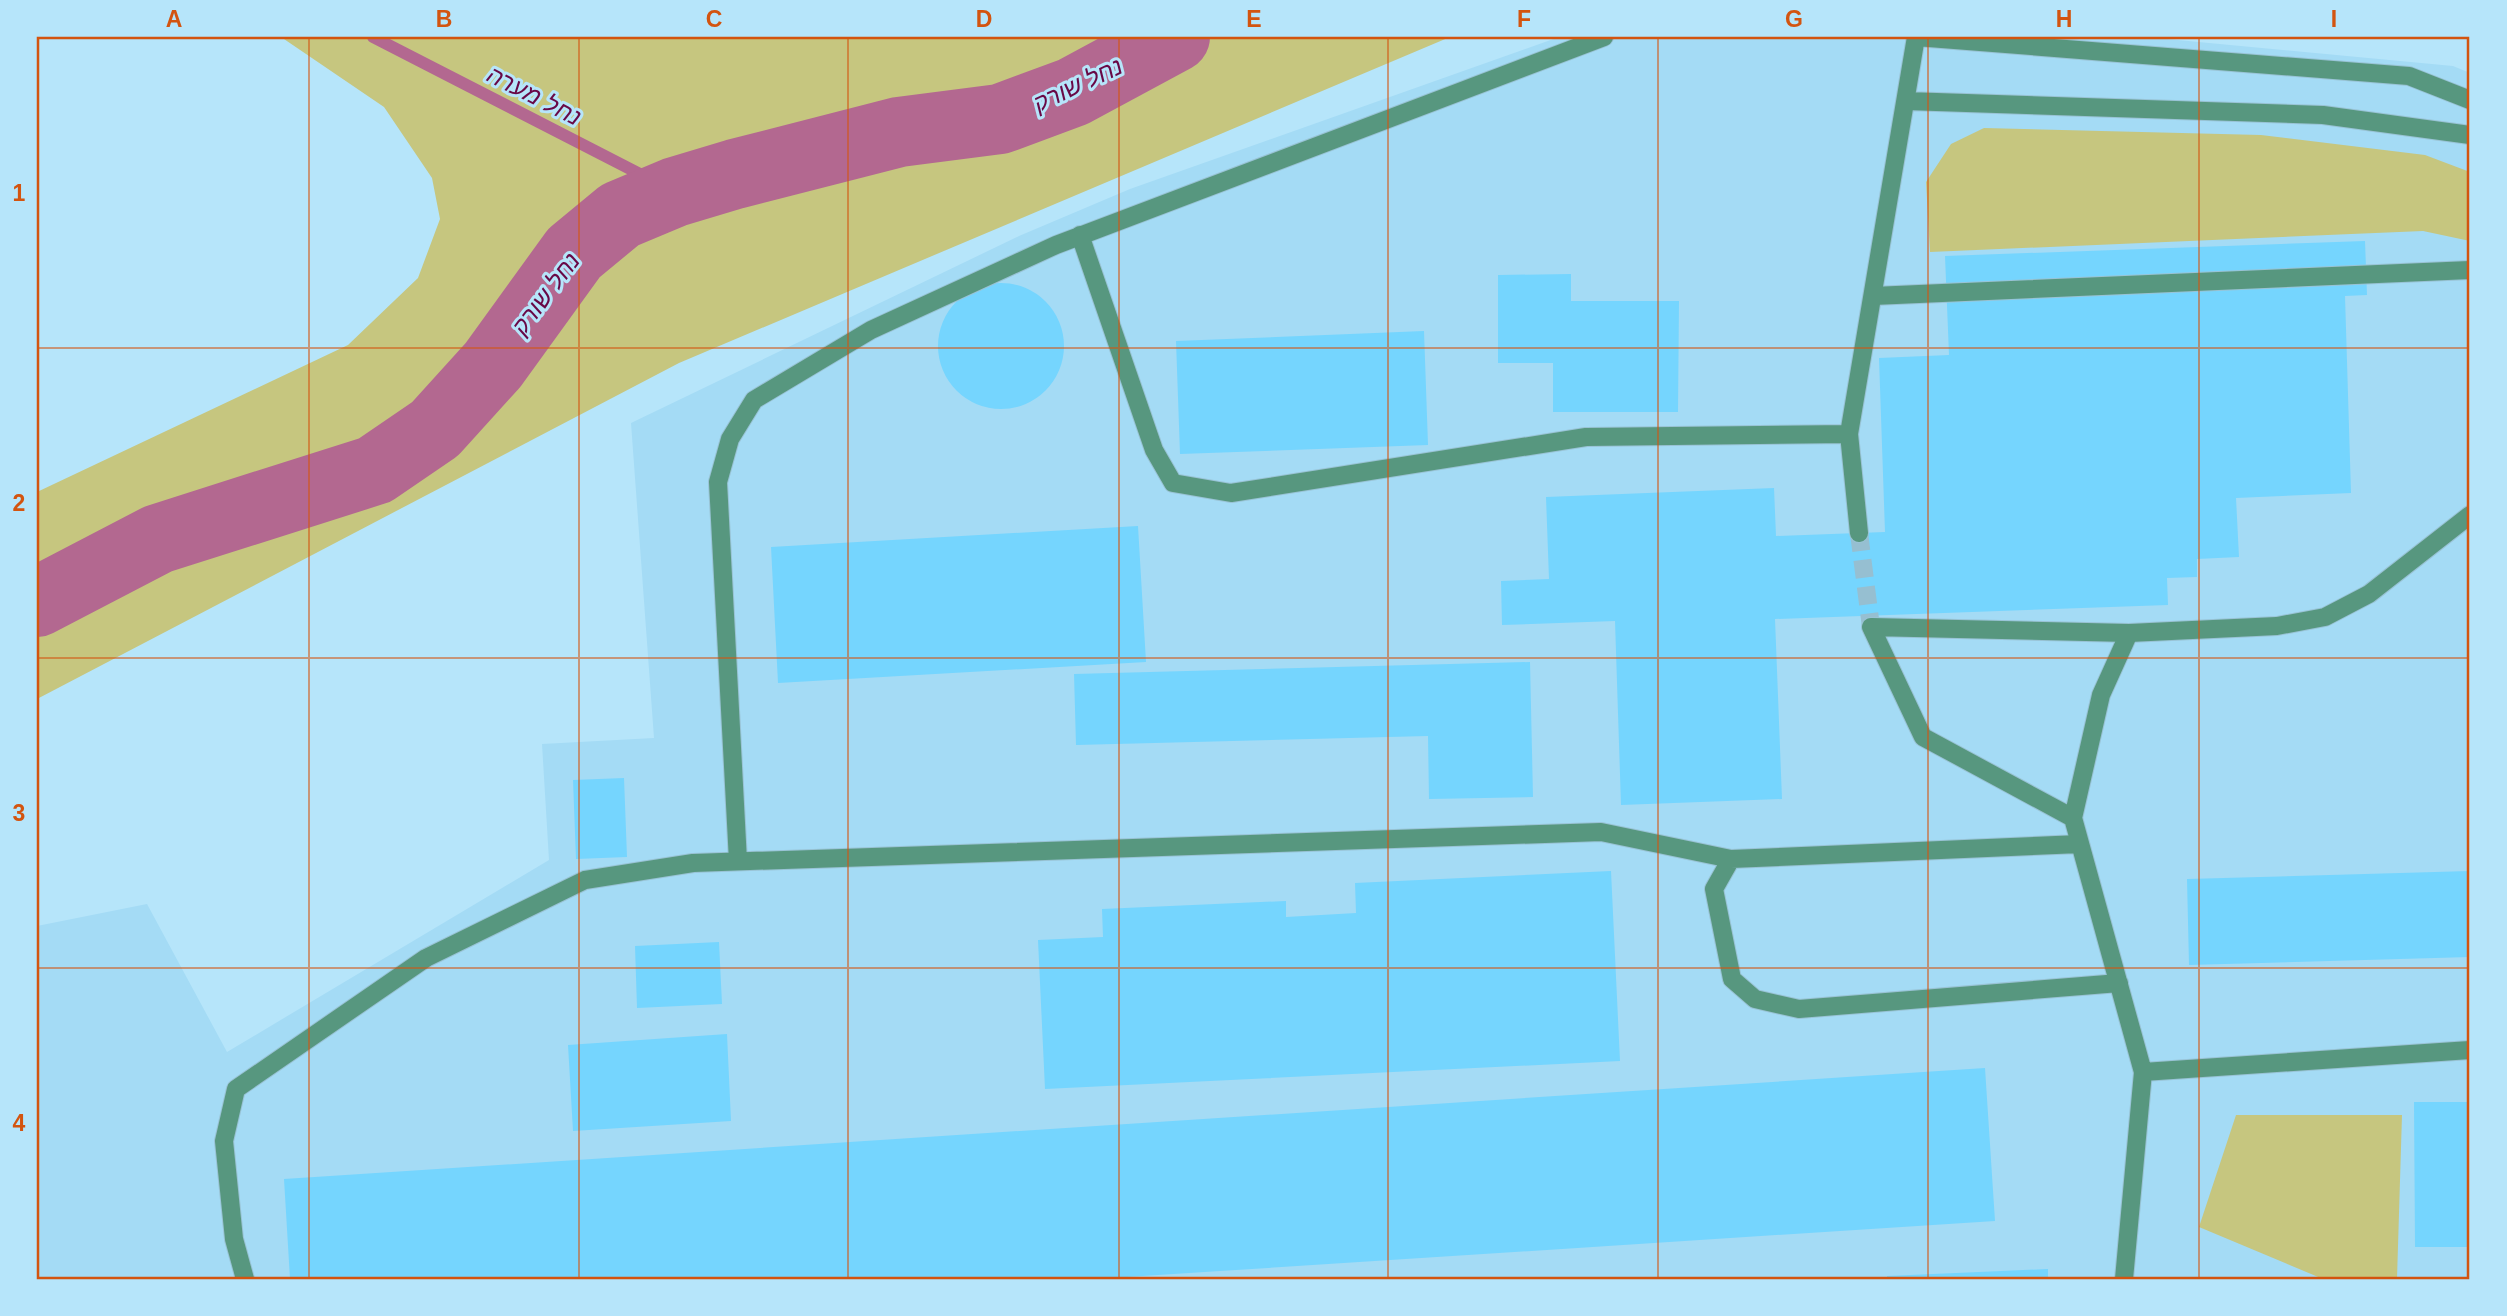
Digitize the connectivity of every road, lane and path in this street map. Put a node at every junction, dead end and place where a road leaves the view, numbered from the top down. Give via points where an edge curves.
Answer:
1 (1604, 37) edge
2 (1916, 37) edge
3 (2470, 100) edge
4 (1906, 101) junction
5 (2470, 135) edge
6 (1080, 236) junction
7 (2470, 270) edge
8 (1873, 296) junction
9 (1849, 434) junction
10 (2470, 515) edge
11 (1858, 533) tunnel mouth
12 (2129, 633) junction
13 (2073, 818) junction
14 (2080, 844) junction
15 (1731, 859) junction
16 (738, 861) junction
17 (2119, 983) junction
18 (2470, 1050) edge
19 (2143, 1072) junction
20 (245, 1279) edge
21 (2124, 1279) edge

1 - 6 lane
2 - 3 lane via 2409,76
2 - 4 lane
4 - 5 lane via 2323,115
4 - 8 lane
6 - 9 lane via 1154,450 1173,483 1231,493 1586,437
6 - 16 lane via 871,330 754,400 730,439 718,482
7 - 8 lane
8 - 9 lane
9 - 11 lane
10 - 12 lane via 2369,594 2325,617 2277,626
12 - 13 lane via 2101,695
12 - 13 lane via 1871,627 1923,737
13 - 14 lane
14 - 15 lane
14 - 17 lane
15 - 16 lane via 1601,832
15 - 17 lane via 1714,889 1732,979 1755,999 1799,1009
16 - 20 lane via 692,863 585,880 426,958 236,1089 224,1141 234,1239
17 - 19 lane
18 - 19 lane
19 - 21 lane

